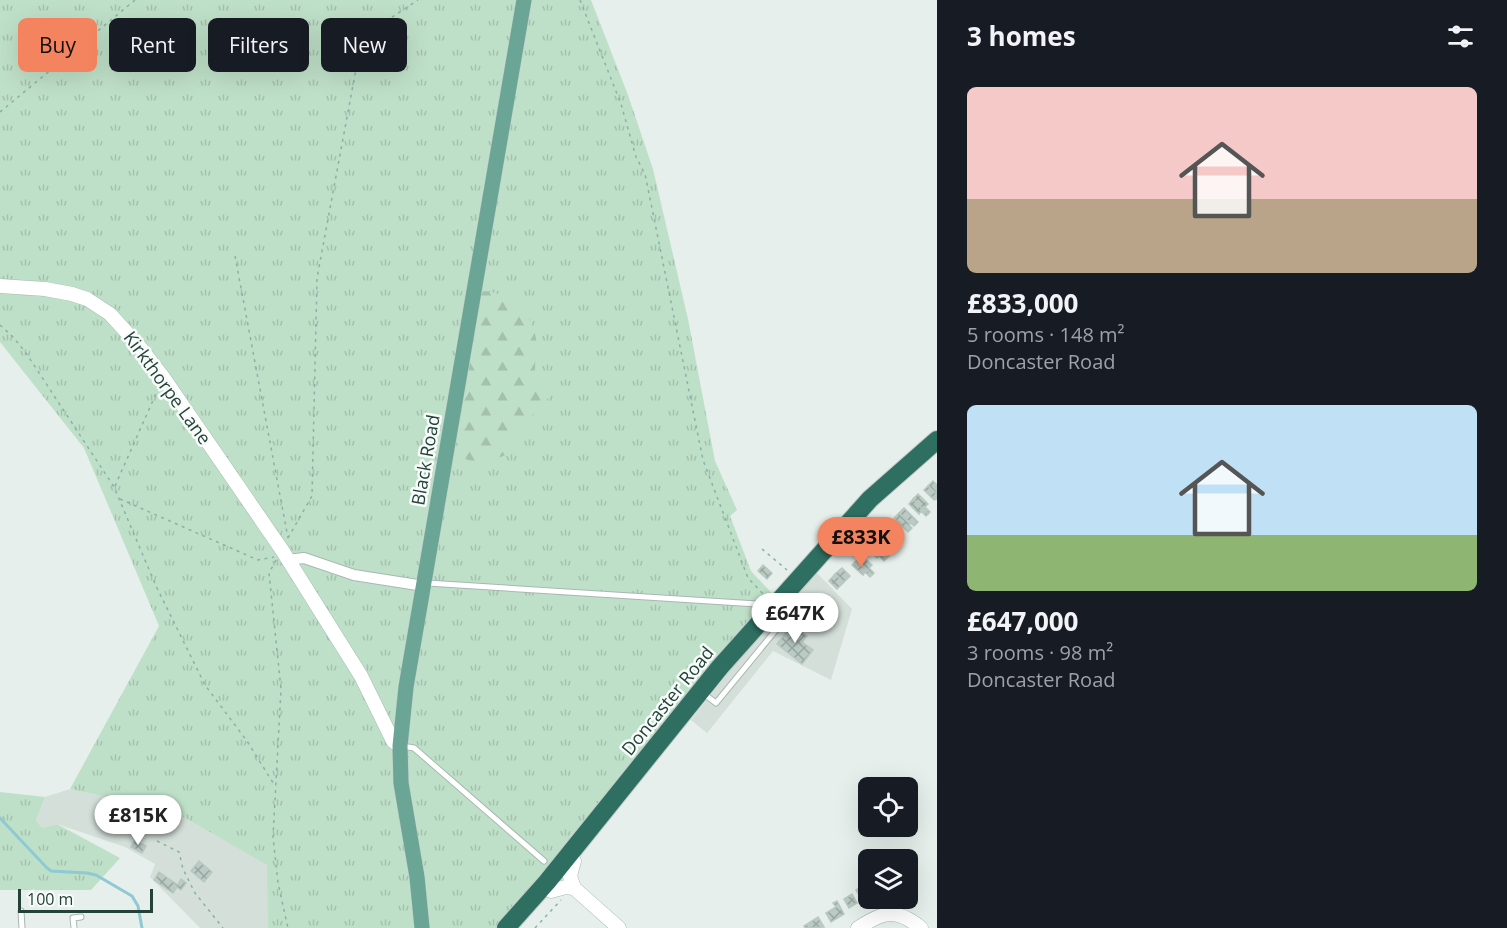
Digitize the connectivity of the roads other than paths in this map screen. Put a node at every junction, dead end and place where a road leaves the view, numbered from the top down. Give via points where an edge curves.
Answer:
1 (524, 0) edge
2 (0, 286) edge
3 (937, 440) edge
4 (286, 549) junction
5 (425, 584) junction
6 (789, 595) junction
7 (757, 604) dead end
8 (824, 626) dead end
9 (400, 746) junction
10 (630, 781) junction
11 (544, 861) dead end
12 (561, 884) junction
13 (21, 911) dead end
14 (81, 917) dead end
15 (22, 928) edge
16 (74, 928) edge
17 (422, 928) edge
18 (506, 928) edge
19 (520, 928) edge
20 (619, 928) edge
21 (858, 928) edge
22 (921, 928) edge

1 - 5 main road, Black Road
2 - 4 street, Kirkthorpe Lane via 72,294 97,304 120,324 163,377
3 - 6 highway, Doncaster Road via 870,499
4 - 5 street via 354,575
4 - 9 street, Kirkthorpe Lane via 361,676 393,741
5 - 7 lane
5 - 9 main road, Black Road via 406,687
6 - 8 lane
6 - 10 highway, Doncaster Road via 700,692
9 - 11 lane via 414,748
9 - 17 main road, Black Road via 401,783
10 - 12 highway, Doncaster Road
10 - 12 highway, Doncaster Road
12 - 18 highway, Doncaster Road
12 - 19 highway, Doncaster Road
12 - 20 street
13 - 15 lane
14 - 16 lane via 73,918
21 - 22 street via 887,914 899,914

